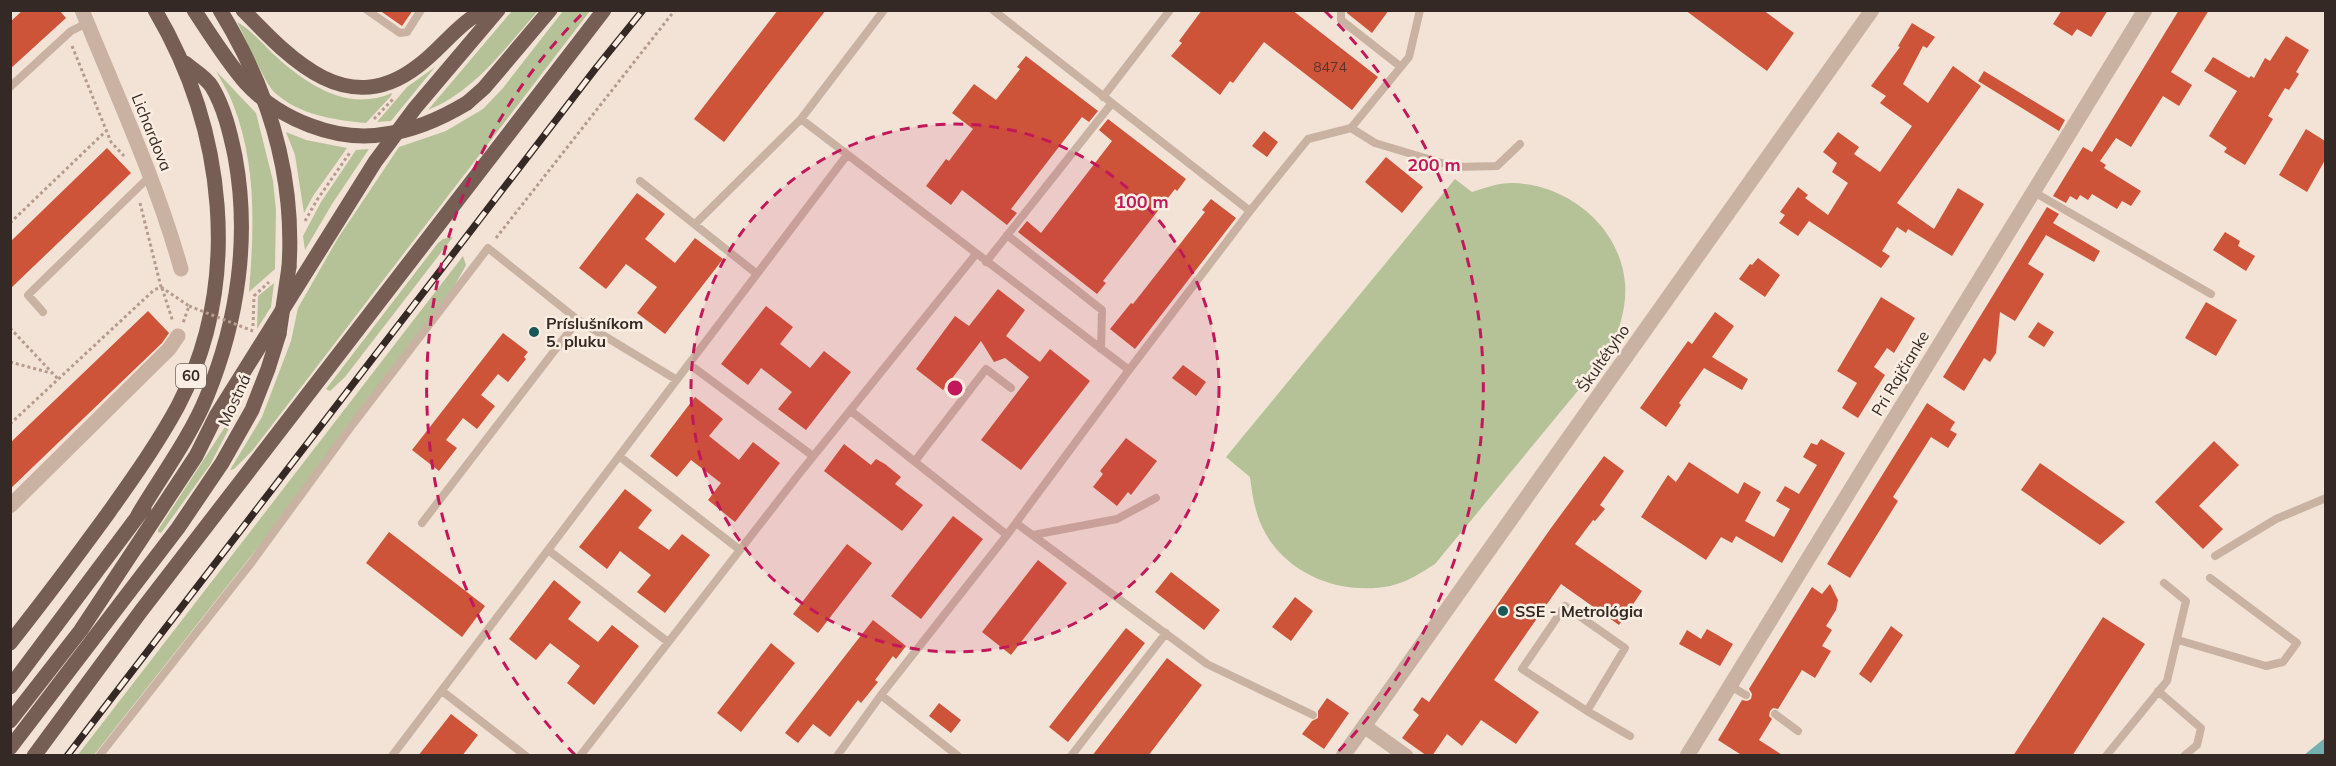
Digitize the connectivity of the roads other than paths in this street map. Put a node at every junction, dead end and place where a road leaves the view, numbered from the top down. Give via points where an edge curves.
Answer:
1 (156, 10) edge
2 (194, 10) edge
3 (220, 10) edge
4 (243, 10) edge
5 (367, 10) edge
6 (422, 10) edge
7 (491, 10) edge
8 (498, 10) edge
9 (550, 10) edge
10 (604, 10) edge
11 (884, 10) edge
12 (993, 10) edge
13 (1170, 10) edge
14 (1341, 10) edge
15 (1420, 10) edge
16 (1872, 10) edge
17 (2145, 10) edge
18 (84, 17) edge
19 (182, 61) junction
20 (1401, 67) junction
21 (10, 87) edge
22 (1103, 97) junction
23 (1112, 103) junction
24 (801, 119) junction
25 (1351, 128) junction
26 (1520, 144) dead end
27 (847, 155) junction
28 (151, 176) junction
29 (640, 181) dead end
30 (2032, 191) junction
31 (1250, 211) junction
32 (695, 224) junction
33 (1007, 236) junction
34 (976, 254) junction
35 (986, 262) junction
36 (181, 269) dead end
37 (757, 274) junction
38 (2211, 294) dead end
39 (44, 312) dead end
40 (578, 320) junction
41 (178, 336) road end
42 (1101, 349) junction
43 (689, 364) junction
44 (1129, 370) junction
45 (677, 380) junction
46 (1011, 388) dead end
47 (851, 411) junction
48 (216, 416) junction
49 (619, 456) junction
50 (813, 456) junction
51 (915, 461) junction
52 (1156, 498) dead end
53 (2325, 498) edge
54 (10, 506) edge
55 (138, 515) junction
56 (422, 523) dead end
57 (1016, 523) junction
58 (1007, 535) junction
59 (1033, 535) junction
60 (193, 544) junction
61 (548, 550) junction
62 (740, 550) junction
63 (2215, 556) dead end
64 (2210, 578) dead end
65 (2164, 584) dead end
66 (127, 597) junction
67 (1166, 633) junction
68 (2178, 640) junction
69 (668, 642) junction
70 (10, 643) edge
71 (92, 679) junction
72 (1730, 686) junction
73 (10, 687) edge
74 (442, 691) junction
75 (2158, 691) junction
76 (881, 695) junction
77 (1746, 695) dead end
78 (1587, 711) junction
79 (1775, 714) dead end
80 (1313, 716) dead end
81 (10, 721) edge
82 (1364, 726) junction
83 (1798, 731) dead end
84 (1630, 736) dead end
85 (10, 748) edge
86 (34, 756) edge
87 (99, 756) edge
88 (392, 756) edge
89 (526, 756) edge
90 (580, 756) edge
91 (837, 756) edge
92 (958, 756) edge
93 (1071, 756) edge
94 (1343, 756) edge
95 (1406, 756) edge
96 (1687, 756) edge
97 (2106, 756) edge
98 (2184, 756) edge

1 - 19 main road, 60
2 - 9 main road, bridge via 245,83 266,102 306,124 354,135 384,135 430,122 467,103
3 - 66 main road, Mostná, bridge via 264,98 287,181 289,267 279,334 252,410 238,436
4 - 7 main road via 304,67 323,79 364,88 398,78 426,60 471,18
5 - 6 lane via 400,33 406,32
8 - 48 main road via 375,162
10 - 60 main road via 444,223
11 - 24 lane
12 - 22 lane
13 - 22 lane
14 - 20 lane via 1341,20
15 - 20 lane via 1409,57
16 - 82 street, Škultétyho
17 - 30 street, Pri Rajčianke
18 - 21 lane
18 - 28 street, Lichardova
19 - 55 main road via 211,84 232,141 241,187 239,278 222,356 206,399
19 - 70 main road, 60 via 207,134 218,208 217,275 203,342 179,405 138,471
20 - 25 lane
22 - 23 lane
23 - 31 lane
23 - 33 lane
24 - 27 lane
24 - 32 lane
25 - 26 lane via 1375,143 1455,167 1497,166
25 - 31 lane via 1308,139
27 - 34 lane
27 - 37 lane
28 - 36 street, Lichardova
28 - 39 lane via 28,295
29 - 32 lane
30 - 38 lane
30 - 72 street, Pri Rajčianke
31 - 44 lane
32 - 37 lane
33 - 35 lane
33 - 42 lane via 1102,310
34 - 35 lane
34 - 47 lane
35 - 42 lane
37 - 43 lane
40 - 45 lane
40 - 56 lane
40 - 87 lane via 488,248 252,562
41 - 54 street
42 - 44 lane
43 - 45 lane
43 - 50 lane
44 - 57 lane
45 - 49 lane
46 - 51 lane via 986,369
47 - 50 lane
47 - 51 lane
48 - 55 main road
48 - 81 main road via 196,456 81,630
49 - 61 lane
49 - 62 lane
50 - 62 lane
51 - 58 lane
52 - 59 lane via 1117,519
53 - 63 lane via 2276,519
55 - 73 main road
57 - 58 lane
57 - 59 lane
58 - 76 lane
59 - 67 lane
60 - 66 main road
60 - 71 main road
61 - 69 lane
61 - 74 lane
62 - 69 lane
64 - 68 lane via 2297,643 2283,662 2266,666
65 - 68 lane via 2186,601
66 - 71 main road
66 - 85 main road, Mostná
67 - 80 lane via 1207,664
67 - 93 lane
68 - 75 lane via 2167,681
69 - 90 lane
71 - 86 main road
72 - 77 lane
72 - 96 street, Pri Rajčianke
74 - 88 lane
74 - 89 lane
75 - 97 lane
75 - 98 lane via 2201,728 2197,745
76 - 91 lane
76 - 92 lane
78 - 78 lane via 1625,648 1565,606 1522,669
78 - 84 lane
79 - 83 lane
82 - 94 street, Škultétyho
82 - 95 street

